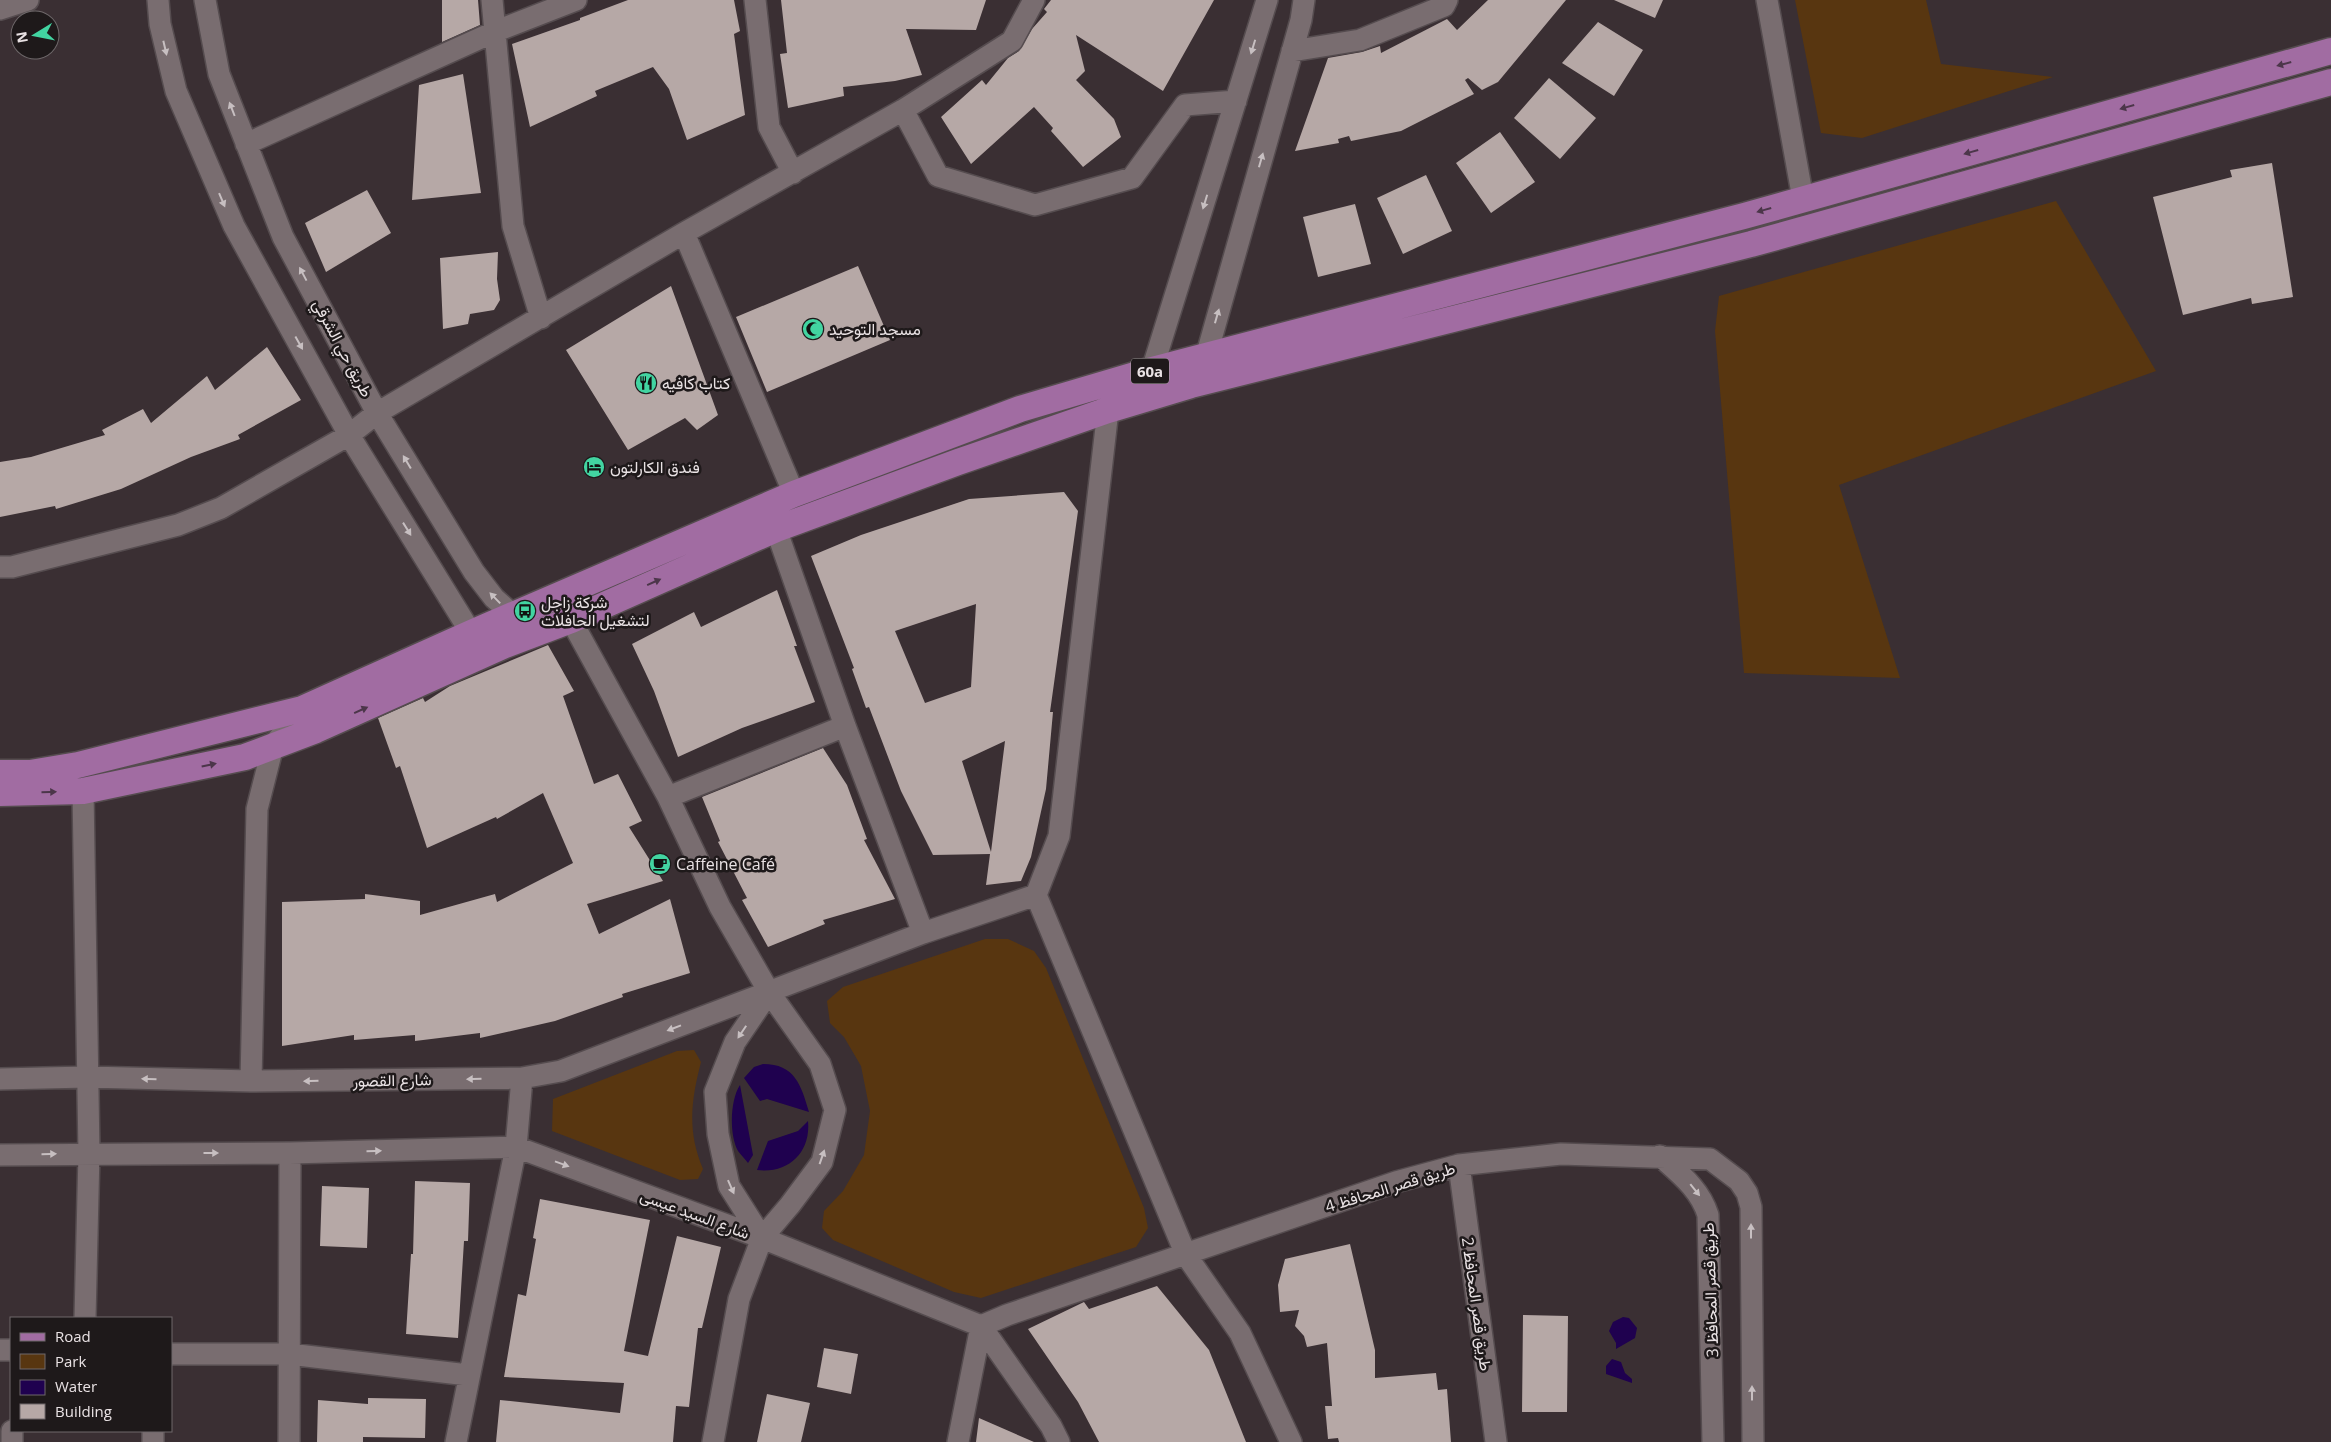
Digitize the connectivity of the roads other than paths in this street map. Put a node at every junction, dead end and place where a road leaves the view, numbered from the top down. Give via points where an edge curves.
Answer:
1 (28, 0) edge
2 (158, 0) edge
3 (492, 0) edge
4 (576, 0) edge
5 (755, 0) edge
6 (1034, 0) edge
7 (1267, 0) edge
8 (1304, 0) edge
9 (1447, 0) edge
10 (1767, 0) edge
11 (203, 1) edge
12 (0, 9) edge
13 (494, 32) junction
14 (1292, 51) junction
15 (2331, 51) edge
16 (2331, 82) edge
17 (1236, 101) junction
18 (902, 110) junction
19 (246, 144) junction
20 (792, 173) junction
21 (1803, 199) junction
22 (684, 234) junction
23 (541, 318) junction
24 (1208, 369) junction
25 (1152, 370) junction
26 (1108, 384) junction
27 (1156, 396) junction
28 (1108, 410) junction
29 (377, 412) junction
30 (349, 435) junction
31 (794, 494) junction
32 (776, 529) junction
33 (0, 567) edge
34 (513, 615) junction
35 (572, 620) junction
36 (471, 633) junction
37 (505, 645) junction
38 (302, 709) junction
39 (845, 726) junction
40 (273, 746) junction
41 (0, 773) edge
42 (83, 791) junction
43 (0, 794) edge
44 (668, 797) junction
45 (1036, 895) junction
46 (923, 933) junction
47 (769, 992) junction
48 (87, 1077) junction
49 (522, 1078) junction
50 (0, 1079) edge
51 (251, 1081) junction
52 (516, 1147) junction
53 (89, 1153) junction
54 (290, 1153) junction
55 (0, 1155) edge
56 (1660, 1156) junction
57 (1459, 1165) junction
58 (762, 1238) junction
59 (1186, 1255) junction
60 (85, 1317) edge
61 (981, 1326) junction
62 (172, 1354) edge
63 (289, 1354) junction
64 (468, 1375) junction
65 (289, 1442) edge
66 (456, 1442) edge
67 (713, 1442) edge
68 (958, 1442) edge
69 (1059, 1442) edge
70 (1291, 1442) edge
71 (1496, 1442) edge
72 (1714, 1442) edge
73 (1753, 1442) edge

1 - 12 street
2 -> 30 street via 160,24 176,91 234,226
3 - 13 street
4 - 13 street
5 - 20 street via 769,127
6 - 18 street via 1012,41
7 -> 17 street
8 - 14 street
9 - 14 street via 1444,6 1360,40
10 - 21 street
19 -> 11 street, طريق حي الشرقي via 219,74
13 - 19 street
13 - 23 street via 513,226
24 -> 14 street
15 -> 21 main road, 60a
16 - 24 main road, 60a via 1751,244
17 - 18 street via 1185,105 1132,178 1035,205 938,176
17 -> 25 street
18 - 20 street
29 -> 19 street, طريق حي الشرقي via 283,237
20 - 22 street
21 -> 24 main road, 60a
22 - 23 street
22 - 31 street
23 - 29 street
24 - 25 main road, 60a
24 - 27 main road, 60a
25 - 26 main road, 60a
25 - 27 street
26 - 28 street
26 - 31 main road, 60a via 1020,409
27 - 28 main road, 60a
28 - 32 main road, 60a
28 - 45 street via 1059,836
29 - 30 street
34 -> 29 street, طريق حي الشرقي via 494,598 474,572
30 - 33 street via 221,508 187,522 12,567
30 -> 36 street
31 - 34 main road, 60a
35 -> 32 main road, 60a
32 - 39 street
34 - 35 street via 551,615
34 - 36 main road, 60a
35 - 37 main road, 60a
35 - 44 street
36 - 37 street
36 - 38 main road, 60a
40 -> 37 main road, 60a
38 - 40 street
38 - 41 main road, 60a via 78,765 30,773
39 - 44 street
39 - 46 street
42 -> 40 main road, 60a via 245,757
40 - 51 street via 257,809
43 -> 42 main road, 60a
42 - 48 street
44 - 47 street via 720,907
45 - 46 street, شارع القصور
45 - 59 street
46 - 47 street, شارع القصور
47 -> 49 street, شارع القصور via 561,1072
47 -> 58 street via 735,1042 715,1092 718,1134 729,1186
58 -> 47 street via 822,1162 835,1110 820,1064
48 - 50 street, شارع القصور
51 -> 48 street, شارع القصور
48 - 53 street
49 -> 51 street, شارع القصور
49 - 52 street
54 -> 52 street
52 -> 58 street, شارع السيد عيسى
52 - 64 street
53 -> 54 street
55 -> 53 street
53 - 60 street
54 - 63 street
56 - 57 street, طريق قصر المحافظ 4 via 1560,1154
56 -> 72 street, طريق قصر المحافظ 3 via 1695,1188 1708,1215
73 -> 56 street, طريق قصر المحافظ 4 via 1751,1207 1747,1193 1739,1181 1710,1159
57 - 59 street, طريق قصر المحافظ 4 via 1396,1182
57 - 71 street, طريق قصر المحافظ 2
58 - 61 street
58 - 67 street, شارع السيد عيسى via 740,1299
59 - 61 street, طريق قصر المحافظ 4 via 1007,1314
59 - 70 street via 1240,1332
61 - 68 street
61 - 69 street
62 - 63 street
63 - 64 street
63 - 65 street
64 - 66 street

